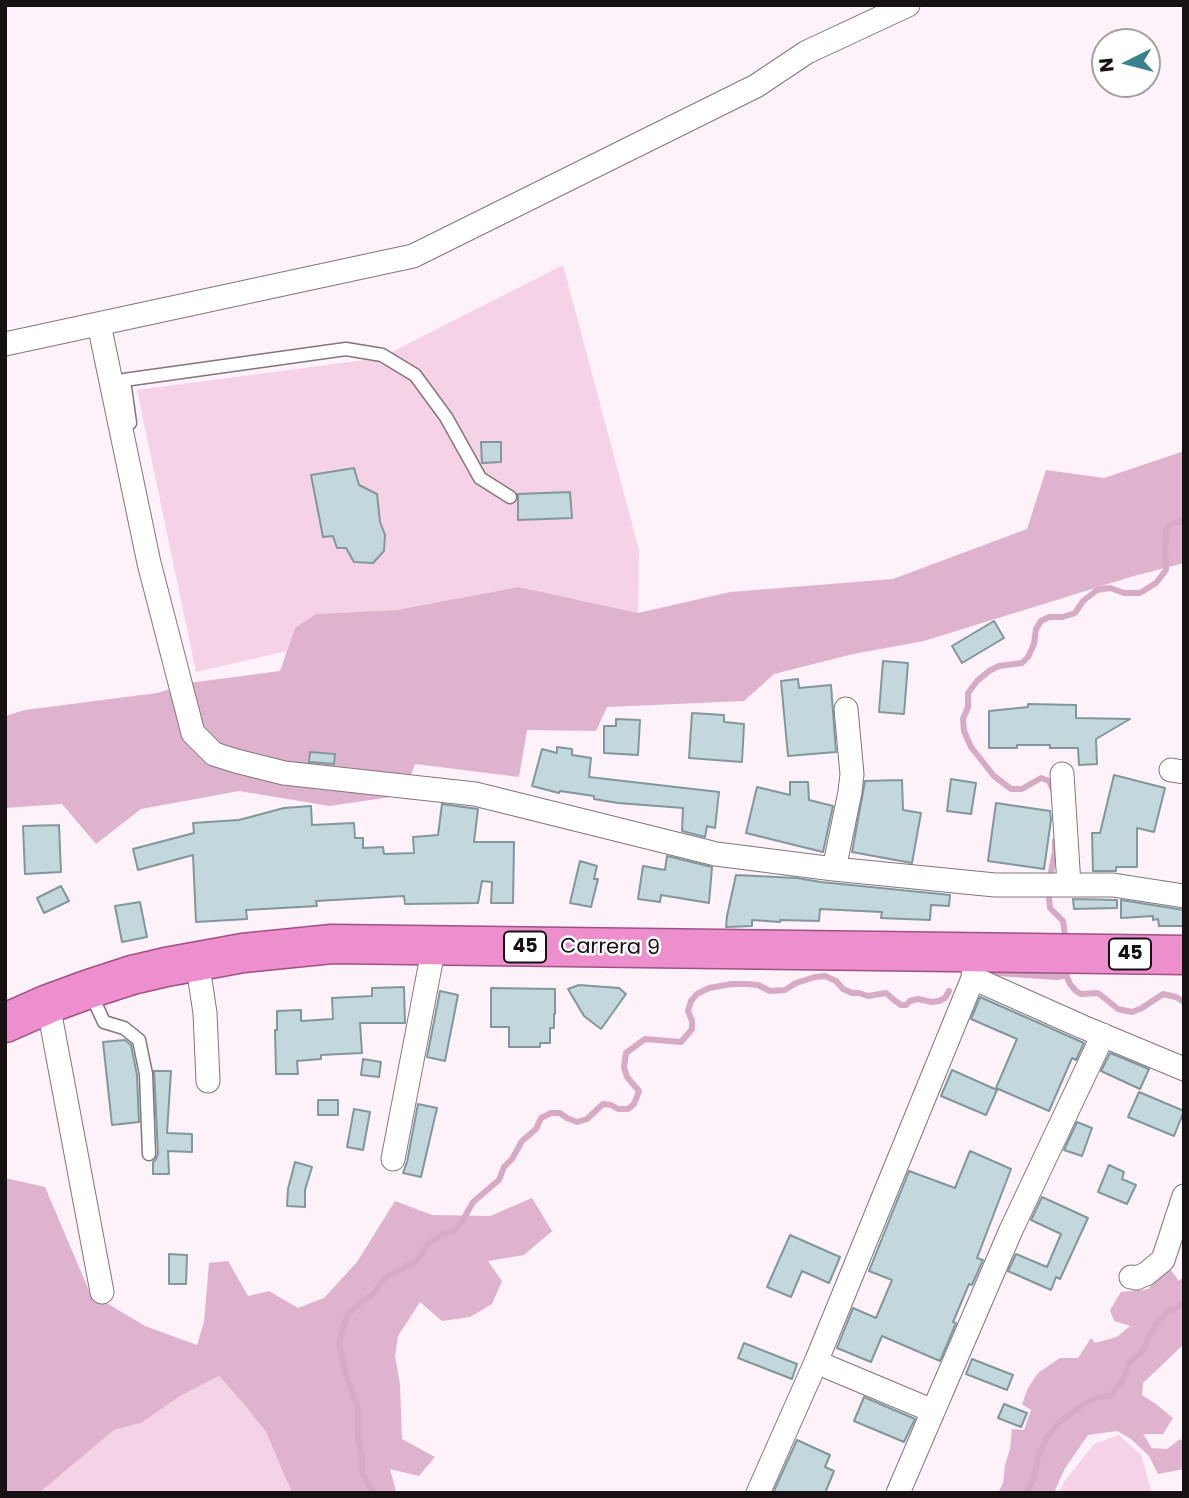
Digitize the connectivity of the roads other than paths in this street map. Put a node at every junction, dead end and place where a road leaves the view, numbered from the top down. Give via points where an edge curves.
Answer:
1 (908, 5) edge
2 (99, 324) junction
3 (5, 344) edge
4 (510, 497) dead end
5 (149, 563) junction
6 (846, 709) dead end
7 (1062, 774) dead end
8 (834, 869) junction
9 (1069, 885) junction
10 (1184, 896) edge
11 (435, 946) junction
12 (1184, 955) edge
13 (197, 960) junction
14 (974, 965) junction
15 (89, 989) junction
16 (48, 1004) junction
17 (5, 1023) edge
18 (1103, 1035) junction
19 (1184, 1069) edge
20 (208, 1081) dead end
21 (149, 1154) dead end
22 (393, 1158) dead end
23 (1184, 1196) edge
24 (1131, 1277) dead end
25 (102, 1292) dead end
26 (816, 1362) junction
27 (933, 1411) junction
28 (758, 1493) edge
29 (898, 1493) edge

1 - 2 street via 807,52 756,86 413,256
2 - 3 street
2 - 5 street
4 - 5 lane via 480,478 446,417 415,375 382,355 346,349 124,380
5 - 8 street via 193,733 214,754 284,773 475,794 716,854
6 - 8 street via 852,774
7 - 9 street
8 - 9 street via 995,885
9 - 10 street via 1130,887
11 - 13 highway, Carrera 9 / 45 via 332,944
11 - 14 highway, Carrera 9 / 45
11 - 22 street
12 - 14 highway, Carrera 9 / 45 via 1065,953
13 - 15 highway, Carrera 9 / 45
13 - 20 street
14 - 18 street
14 - 26 street
15 - 16 highway, Carrera 9 / 45
15 - 21 lane via 104,1022 124,1028 139,1040 146,1074
16 - 17 highway, Carrera 9 / 45
16 - 25 street
18 - 19 street
18 - 27 street
23 - 24 street via 1163,1260 1146,1274
26 - 27 street
26 - 28 street
27 - 29 street

